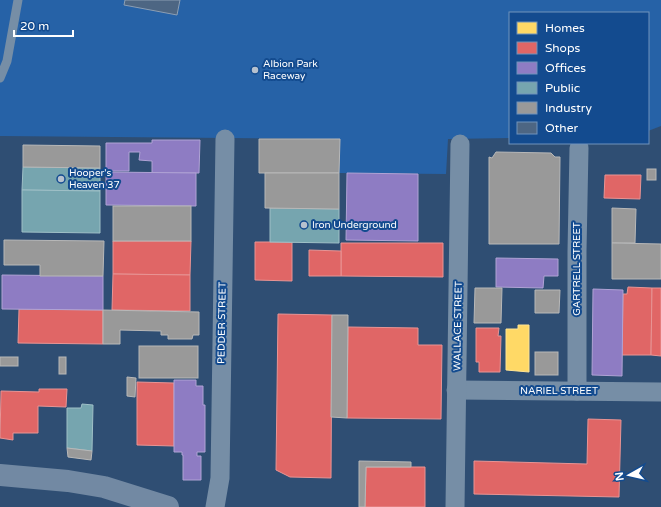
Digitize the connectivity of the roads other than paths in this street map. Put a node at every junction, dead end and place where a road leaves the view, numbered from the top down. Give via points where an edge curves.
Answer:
1 (18, 0) edge
2 (0, 78) edge
3 (225, 140) dead end
4 (460, 144) dead end
5 (579, 148) dead end
6 (456, 390) junction
7 (577, 391) junction
8 (661, 392) edge
9 (0, 475) edge
10 (168, 507) edge
11 (215, 507) edge
12 (455, 507) edge

1 - 2 lane via 7,61
3 - 11 street, PEDDER STREET via 220,478
4 - 6 street, WALLACE STREET
5 - 7 street, GARTRELL STREET
6 - 7 street, NARIEL STREET
6 - 12 street, WALLACE STREET
7 - 8 street, NARIEL STREET
9 - 10 main road via 104,487

